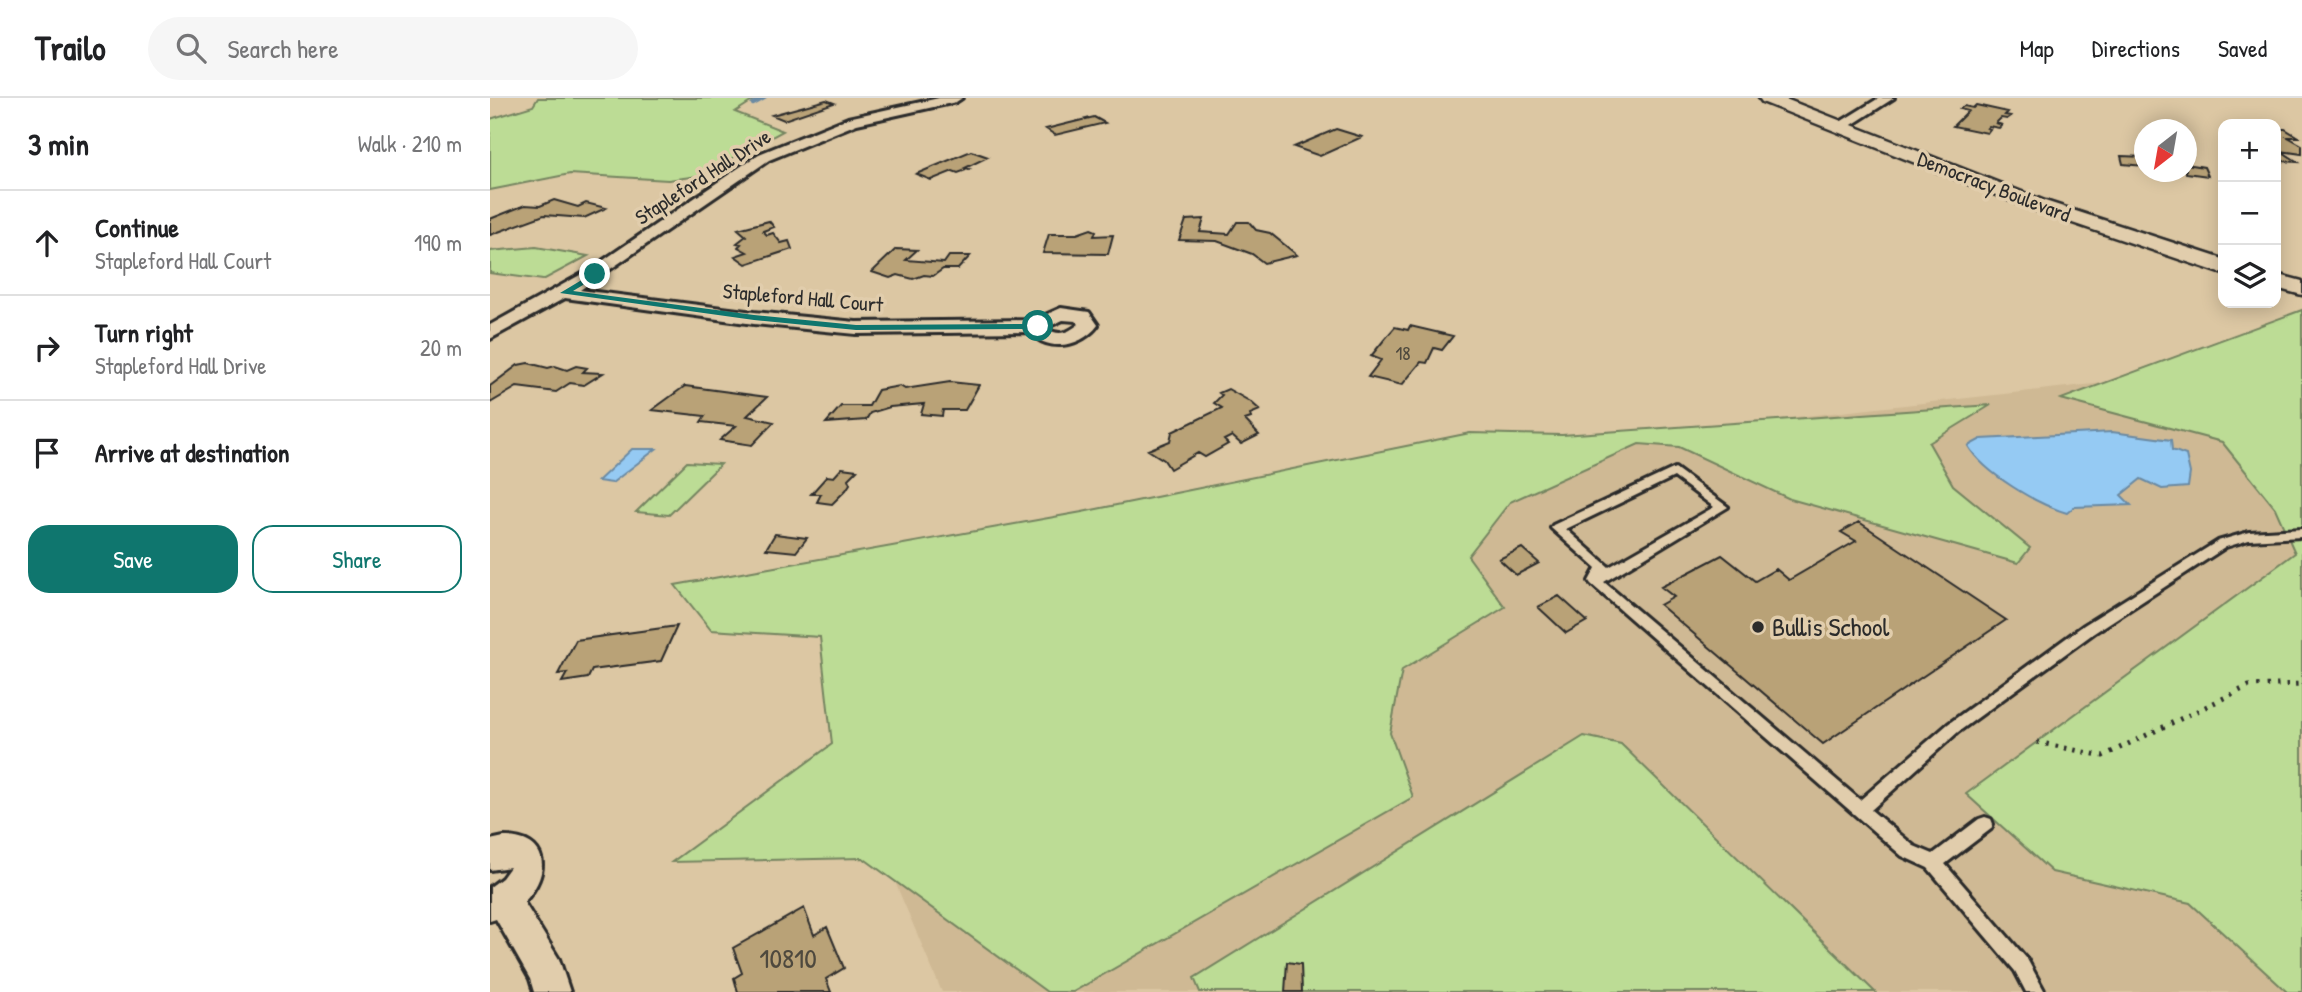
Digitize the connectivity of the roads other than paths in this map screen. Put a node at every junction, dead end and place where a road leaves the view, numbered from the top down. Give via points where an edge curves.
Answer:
1 (956, 98) edge
2 (1768, 98) edge
3 (1888, 98) edge
4 (1839, 127) junction
5 (2218, 265) edge
6 (2281, 282) edge
7 (2302, 288) edge
8 (565, 293) junction
9 (1038, 326) dead end
10 (490, 333) edge
11 (2302, 533) edge
12 (1595, 580) junction
13 (1860, 810) junction
14 (1985, 824) dead end
15 (490, 855) edge
16 (1934, 863) junction
17 (497, 902) edge
18 (552, 992) edge
19 (2036, 992) edge

1 - 8 street, Stapleford Hall Drive via 853,121 773,153
2 - 4 main road, Democracy Boulevard
3 - 4 street
4 - 5 main road, Democracy Boulevard via 2082,221
6 - 7 main road
8 - 9 street, Stapleford Hall Court via 856,328
8 - 10 street, Stapleford Hall Drive
11 - 13 lane via 2249,536 2222,544 2089,629 1953,728
12 - 12 lane via 1603,567 1556,528 1675,472 1722,507
12 - 13 lane
13 - 16 lane via 1908,851
14 - 16 lane
15 - 17 street via 520,852 528,866 524,877
16 - 19 lane via 2021,965
17 - 18 street via 546,972

